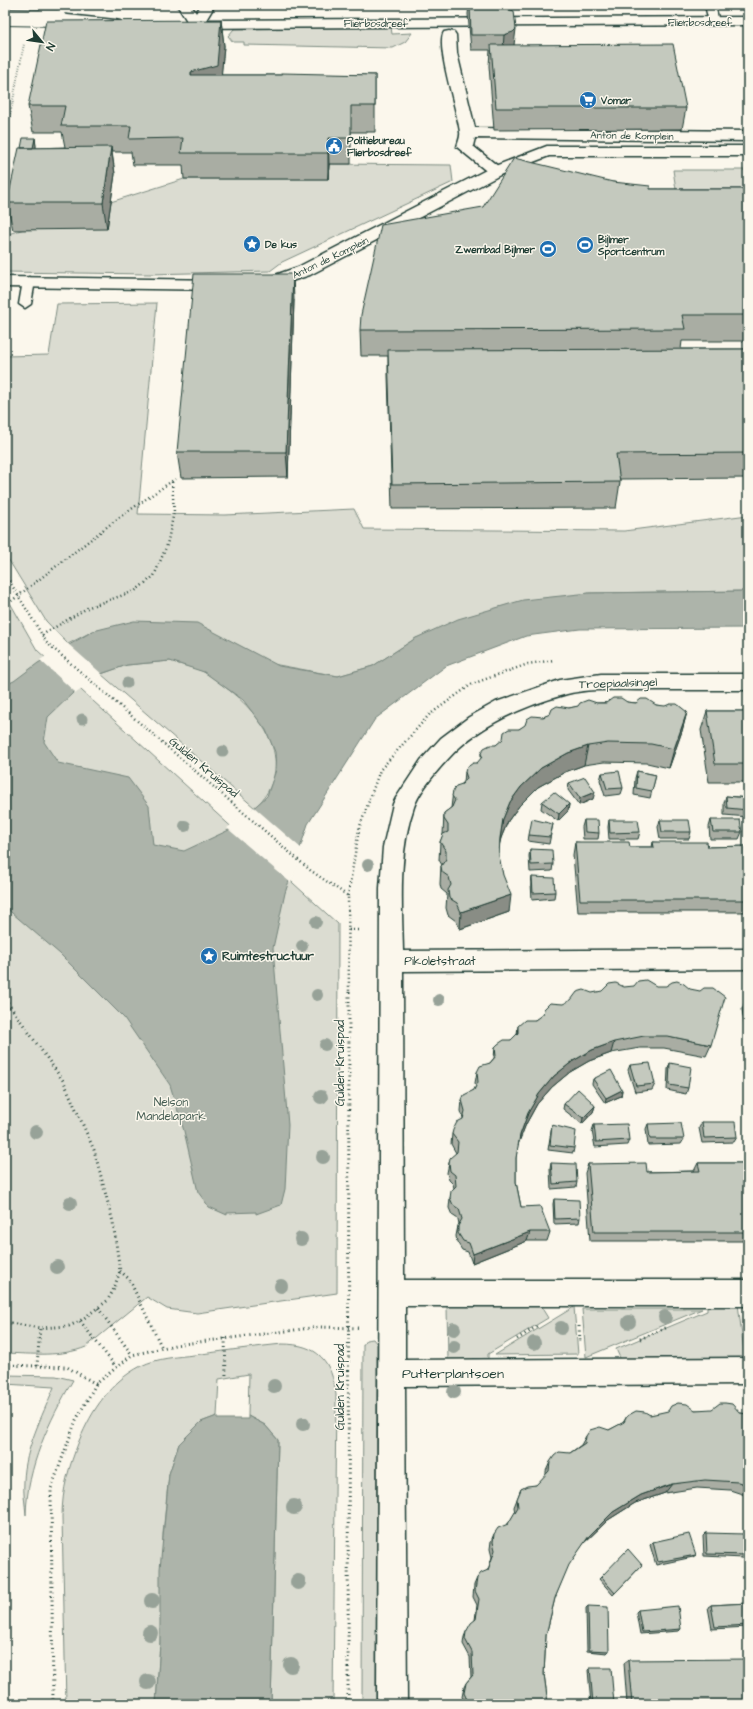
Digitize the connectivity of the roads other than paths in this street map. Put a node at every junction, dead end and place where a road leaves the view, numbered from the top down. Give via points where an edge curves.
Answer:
1 (184, 5) edge
2 (208, 5) edge
3 (710, 5) edge
4 (5, 17) edge
5 (748, 21) edge
6 (714, 22) junction
7 (132, 24) edge
8 (175, 24) edge
9 (196, 24) junction
10 (449, 35) dead end
11 (468, 133) junction
12 (748, 136) edge
13 (748, 151) edge
14 (496, 171) junction
15 (29, 281) junction
16 (5, 282) edge
17 (25, 304) dead end
18 (748, 682) edge
19 (748, 958) edge
20 (392, 961) junction
21 (393, 1293) junction
22 (748, 1293) edge
23 (748, 1371) edge
24 (392, 1373) junction
25 (392, 1704) edge

1 - 9 street
2 - 9 street
3 - 6 lane
4 - 7 street, bridge
5 - 6 street, Flierbosdreef
6 - 9 street, Flierbosdreef
8 - 9 street, Flierbosdreef
10 - 11 street via 450,53
11 - 12 street, Anton de Komplein
11 - 14 street via 465,147
13 - 14 street, Anton de Komplein via 547,151
14 - 15 street, Anton de Komplein via 304,271 267,285
15 - 16 street, Anton de Komplein
15 - 17 lane
18 - 20 street, Troepiaalsingel via 601,682 567,686 503,708 448,744 428,766 404,804 394,847 391,888
19 - 20 street, Pikoletstraat
20 - 21 street, Pikoletstraat
21 - 22 street
21 - 24 street
23 - 24 street, Putterplantsoen
24 - 25 street, Putterplantsoen

